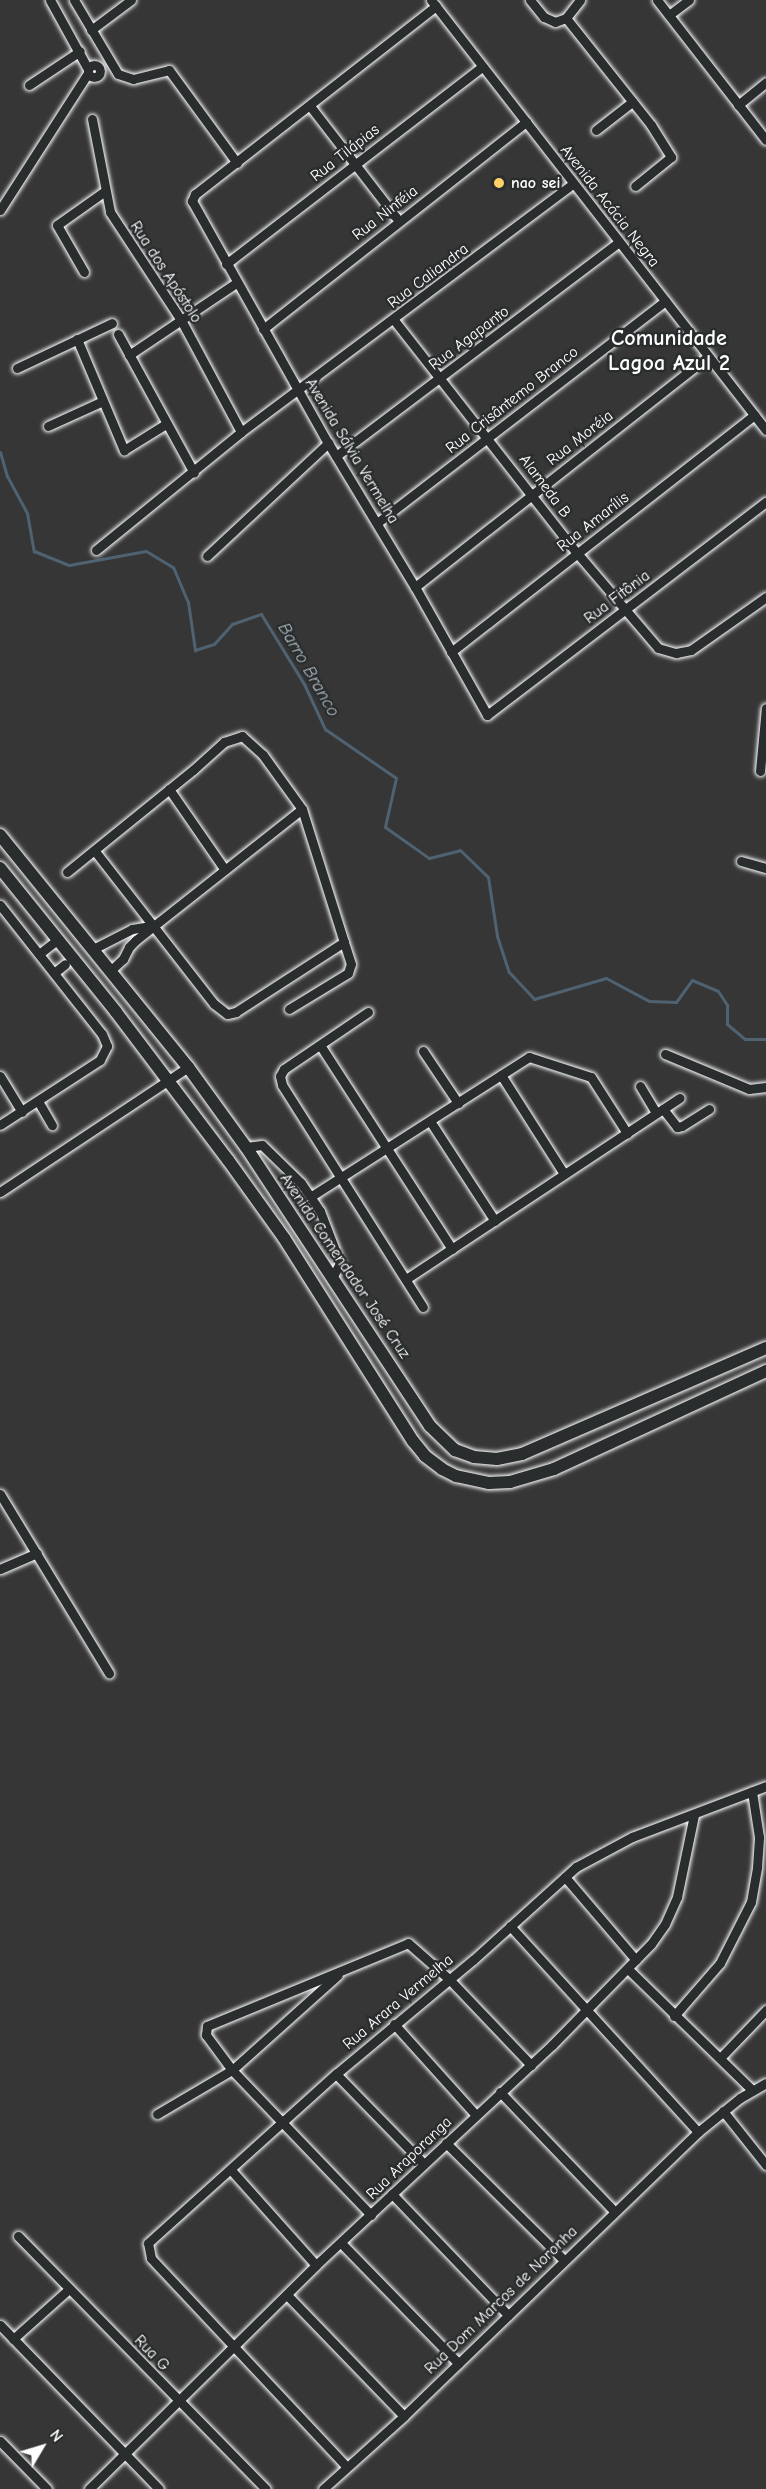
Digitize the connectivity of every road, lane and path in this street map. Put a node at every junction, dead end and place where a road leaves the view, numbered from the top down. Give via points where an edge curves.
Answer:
1 (50, 0) edge
2 (74, 0) edge
3 (131, 0) edge
4 (530, 0) edge
5 (580, 0) edge
6 (657, 0) edge
7 (688, 0) edge
8 (433, 3) edge
9 (669, 15) junction
10 (566, 18) junction
11 (91, 30) junction
12 (80, 51) junction
13 (482, 67) junction
14 (766, 82) edge
15 (29, 85) dead end
16 (632, 102) junction
17 (738, 105) junction
18 (310, 106) junction
19 (92, 119) dead end
20 (526, 122) junction
21 (596, 130) dead end
22 (766, 140) edge
23 (237, 163) junction
24 (355, 164) junction
25 (573, 184) junction
26 (635, 186) dead end
27 (105, 191) junction
28 (0, 210) edge
29 (399, 221) junction
30 (620, 242) junction
31 (226, 264) junction
32 (84, 272) dead end
33 (236, 283) junction
34 (665, 301) junction
35 (181, 320) junction
36 (394, 320) junction
37 (112, 323) dead end
38 (263, 328) junction
39 (118, 333) dead end
40 (77, 339) junction
41 (129, 355) junction
42 (707, 357) junction
43 (16, 369) dead end
44 (440, 378) junction
45 (299, 390) junction
46 (103, 401) junction
47 (754, 415) junction
48 (166, 424) junction
49 (48, 426) dead end
50 (766, 430) edge
51 (241, 432) junction
52 (488, 437) junction
53 (328, 443) junction
54 (336, 456) junction
55 (194, 473) junction
56 (532, 495) junction
57 (766, 502) edge
58 (377, 523) junction
59 (96, 550) dead end
60 (577, 553) junction
61 (207, 556) dead end
62 (415, 586) junction
63 (766, 597) edge
64 (624, 611) junction
65 (451, 652) junction
66 (766, 708) edge
67 (487, 715) joint
68 (759, 771) dead end
69 (169, 789) junction
70 (302, 809) junction
71 (0, 836) edge
72 (95, 851) junction
73 (741, 861) dead end
74 (0, 868) edge
75 (766, 868) edge
76 (225, 870) junction
77 (67, 872) dead end
78 (0, 906) edge
79 (153, 926) junction
80 (58, 939) junction
81 (344, 942) junction
82 (93, 950) junction
83 (39, 954) junction
84 (65, 964) dead end
85 (110, 971) junction
86 (54, 973) junction
87 (289, 1009) dead end
88 (368, 1012) dead end
89 (320, 1045) junction
90 (423, 1051) dead end
91 (665, 1054) dead end
92 (188, 1067) junction
93 (0, 1076) edge
94 (501, 1076) junction
95 (168, 1080) junction
96 (639, 1086) dead end
97 (766, 1087) edge
98 (679, 1098) dead end
99 (38, 1101) junction
100 (458, 1103) junction
101 (709, 1109) dead end
102 (660, 1111) junction
103 (22, 1112) junction
104 (430, 1121) junction
105 (0, 1125) edge
106 (52, 1125) dead end
107 (627, 1133) junction
108 (246, 1147) junction
109 (387, 1148) junction
110 (564, 1174) junction
111 (341, 1178) junction
112 (0, 1192) edge
113 (310, 1197) junction
114 (495, 1221) junction
115 (452, 1249) junction
116 (333, 1276) junction
117 (406, 1279) junction
118 (423, 1307) dead end
119 (766, 1348) edge
120 (766, 1371) edge
121 (0, 1494) edge
122 (37, 1553) junction
123 (0, 1569) edge
124 (109, 1673) dead end
125 (766, 1786) edge
126 (752, 1792) junction
127 (694, 1815) junction
128 (565, 1877) junction
129 (510, 1926) junction
130 (636, 1960) junction
131 (628, 1969) junction
132 (344, 1970) junction
133 (449, 1979) junction
134 (587, 2010) junction
135 (766, 2010) edge
136 (674, 2016) junction
137 (394, 2024) junction
138 (721, 2057) junction
139 (531, 2065) junction
140 (232, 2070) junction
141 (336, 2074) junction
142 (766, 2083) edge
143 (752, 2090) junction
144 (500, 2092) junction
145 (723, 2111) junction
146 (157, 2114) dead end
147 (476, 2115) junction
148 (284, 2123) junction
149 (698, 2132) junction
150 (446, 2143) junction
151 (423, 2163) junction
152 (766, 2164) edge
153 (231, 2170) junction
154 (392, 2194) junction
155 (614, 2211) junction
156 (371, 2216) junction
157 (18, 2236) dead end
158 (341, 2243) junction
159 (564, 2260) junction
160 (316, 2265) junction
161 (69, 2289) junction
162 (287, 2295) junction
163 (508, 2315) junction
164 (0, 2325) edge
165 (13, 2339) junction
166 (233, 2347) junction
167 (458, 2363) junction
168 (178, 2401) junction
169 (404, 2416) junction
170 (0, 2441) edge
171 (125, 2453) junction
172 (346, 2466) junction
173 (47, 2489) edge
174 (89, 2489) edge
175 (159, 2489) edge
176 (267, 2489) edge
177 (323, 2489) edge

1 - 12 street
2 - 11 street
3 - 11 street
4 - 10 street via 544,17 555,22
5 - 10 street
6 - 9 street
7 - 9 street
8 - 13 street, Avenida Acácia Negra
8 - 18 street
9 - 17 street
10 - 16 street
11 - 23 street via 112,66 124,78 169,70
12 - 15 street
12 - 28 street via 88,71
13 - 20 street, Avenida Acácia Negra
13 - 24 street, Rua Tilápias
14 - 17 street
16 - 21 street
16 - 26 street via 671,157
17 - 22 street
18 - 23 street
18 - 24 street
19 - 27 street, Rua dos Apóstolo
20 - 25 street, Avenida Acácia Negra
20 - 29 street, Rua Ninféia
23 - 31 street, Avenida Sálvia Vermelha via 195,194 192,201
24 - 29 street
24 - 31 street, Rua Tilápias
25 - 30 street, Avenida Acácia Negra
25 - 36 street, Rua Caliandra
27 - 32 street via 57,225
27 - 35 street, Rua dos Apóstolo via 110,212
29 - 38 street, Rua Ninféia
30 - 34 street, Avenida Acácia Negra
30 - 44 street, Rua Agapanto
31 - 33 street, Avenida Sálvia Vermelha
33 - 35 street
33 - 38 street, Avenida Sálvia Vermelha
34 - 42 street, Avenida Acácia Negra
34 - 52 street, Rua Crisântemo Branco
35 - 41 street
35 - 51 street, Rua dos Apóstolo
36 - 44 street, Alameda B
36 - 45 street, Rua Caliandra
37 - 40 street
38 - 45 street, Avenida Sálvia Vermelha
39 - 41 street
40 - 43 street
40 - 46 street
41 - 48 street
42 - 47 street, Avenida Acácia Negra
42 - 56 street, Rua Moréia
44 - 52 street, Alameda B
44 - 54 street, Rua Agapanto
45 - 51 street, Rua Caliandra
45 - 53 street, Avenida Sálvia Vermelha
46 - 48 street via 124,450
46 - 49 street
47 - 50 street, Avenida Acácia Negra
47 - 60 street, Rua Amarílis
48 - 55 street
51 - 55 street, Rua Caliandra
52 - 56 street, Alameda B
52 - 58 street, Rua Crisântemo Branco
53 - 54 street, Avenida Sálvia Vermelha
53 - 61 street
54 - 58 street, Avenida Sálvia Vermelha
55 - 59 street, Rua Caliandra
56 - 60 street, Alameda B
56 - 62 street, Rua Moréia
57 - 64 street, Rua Fitônia
58 - 62 street, Avenida Sálvia Vermelha
60 - 64 street, Alameda B
60 - 65 street, Rua Amarílis
62 - 65 street, Avenida Sálvia Vermelha
63 - 64 street, Alameda B via 701,644 682,652 658,648
64 - 67 street, Rua Fitônia
65 - 67 street, Avenida Sálvia Vermelha
66 - 68 street
69 - 70 street via 235,737 248,740 263,755
69 - 72 street
69 - 76 street
70 - 76 street
70 - 81 street
71 - 82 street, Avenida Comendador José Cruz
72 - 77 street
72 - 79 street
73 - 75 street
74 - 80 street
76 - 79 street
78 - 83 street
79 - 81 street via 214,1004 227,1014 246,1006
79 - 82 street via 132,929
79 - 85 street via 131,944 123,960
80 - 83 street
80 - 95 street
81 - 87 street via 351,969
82 - 85 street, Avenida Comendador José Cruz
83 - 86 street
84 - 86 street
85 - 92 street, Avenida Comendador José Cruz
86 - 99 street via 102,1034 107,1047 100,1060
88 - 89 street
89 - 109 street
89 - 111 street via 280,1076
90 - 100 street
91 - 97 street via 749,1089
92 - 95 street
92 - 108 street, Avenida Comendador José Cruz
93 - 103 street
94 - 100 street
94 - 107 street via 529,1058 591,1077
94 - 110 street
95 - 112 street
95 - 120 street via 284,1238 413,1441 425,1456 456,1476 500,1483 554,1469
96 - 102 street
98 - 102 street
99 - 103 street
99 - 106 street
100 - 104 street
101 - 102 street via 677,1127
102 - 107 street
103 - 105 street
104 - 109 street
104 - 114 street
107 - 110 street
108 - 113 street via 262,1145
108 - 116 street, Avenida Comendador José Cruz
109 - 111 street
109 - 115 street
110 - 114 street
111 - 113 street
111 - 117 street
113 - 116 street via 320,1211 340,1263
114 - 115 street
115 - 117 street
116 - 119 street, Avenida Comendador José Cruz via 430,1426 448,1446 474,1458 497,1459 541,1448
117 - 118 street
121 - 122 street
122 - 123 street
122 - 124 street
125 - 126 street, Rua Arara Vermelha
126 - 127 street, Rua Arara Vermelha
126 - 136 street via 759,1837 751,1902 720,1963
127 - 128 street, Rua Arara Vermelha via 613,1845
127 - 130 street, Rua Araporanga via 671,1912
128 - 129 street, Rua Arara Vermelha
128 - 130 street
129 - 133 street, Rua Arara Vermelha
129 - 134 street
130 - 131 street, Rua Araporanga
131 - 134 street, Rua Araporanga
131 - 136 street
132 - 133 street via 399,1945 413,1945
132 - 140 street
132 - 140 street via 207,2026 206,2036
133 - 137 street, Rua Arara Vermelha
133 - 139 street
134 - 139 street, Rua Araporanga
134 - 149 street
135 - 138 street
136 - 138 street
137 - 141 street, Rua Arara Vermelha
137 - 147 street
138 - 143 street
139 - 144 street, Rua Araporanga
140 - 146 street
140 - 148 street
141 - 148 street, Rua Arara Vermelha
141 - 151 street
142 - 143 street, Rua Dom Marcos de Noronha
143 - 145 street, Rua Dom Marcos de Noronha
144 - 147 street, Rua Araporanga
144 - 155 street
145 - 149 street, Rua Dom Marcos de Noronha
145 - 152 street
147 - 150 street, Rua Araporanga
148 - 153 street, Rua Arara Vermelha
148 - 156 street
149 - 155 street, Rua Dom Marcos de Noronha
150 - 151 street, Rua Araporanga
150 - 159 street
151 - 154 street, Rua Araporanga
153 - 160 street
153 - 166 street, Rua Arara Vermelha via 154,2236 147,2249
154 - 156 street, Rua Araporanga
154 - 163 street
155 - 159 street, Rua Dom Marcos de Noronha
156 - 158 street, Rua Araporanga
157 - 161 street, Rua G
158 - 160 street, Rua Araporanga
158 - 167 street
159 - 163 street, Rua Dom Marcos de Noronha
160 - 162 street, Rua Araporanga
161 - 165 street
161 - 168 street, Rua G
162 - 166 street, Rua Araporanga
162 - 169 street
163 - 167 street, Rua Dom Marcos de Noronha
164 - 165 street
165 - 171 street
166 - 168 street, Rua Araporanga
166 - 172 street
167 - 169 street, Rua Dom Marcos de Noronha
168 - 171 street, Rua Araporanga
168 - 176 street, Rua G
169 - 172 street, Rua Dom Marcos de Noronha
170 - 173 street
171 - 174 street, Rua Araporanga
171 - 175 street
172 - 177 street, Rua Dom Marcos de Noronha

